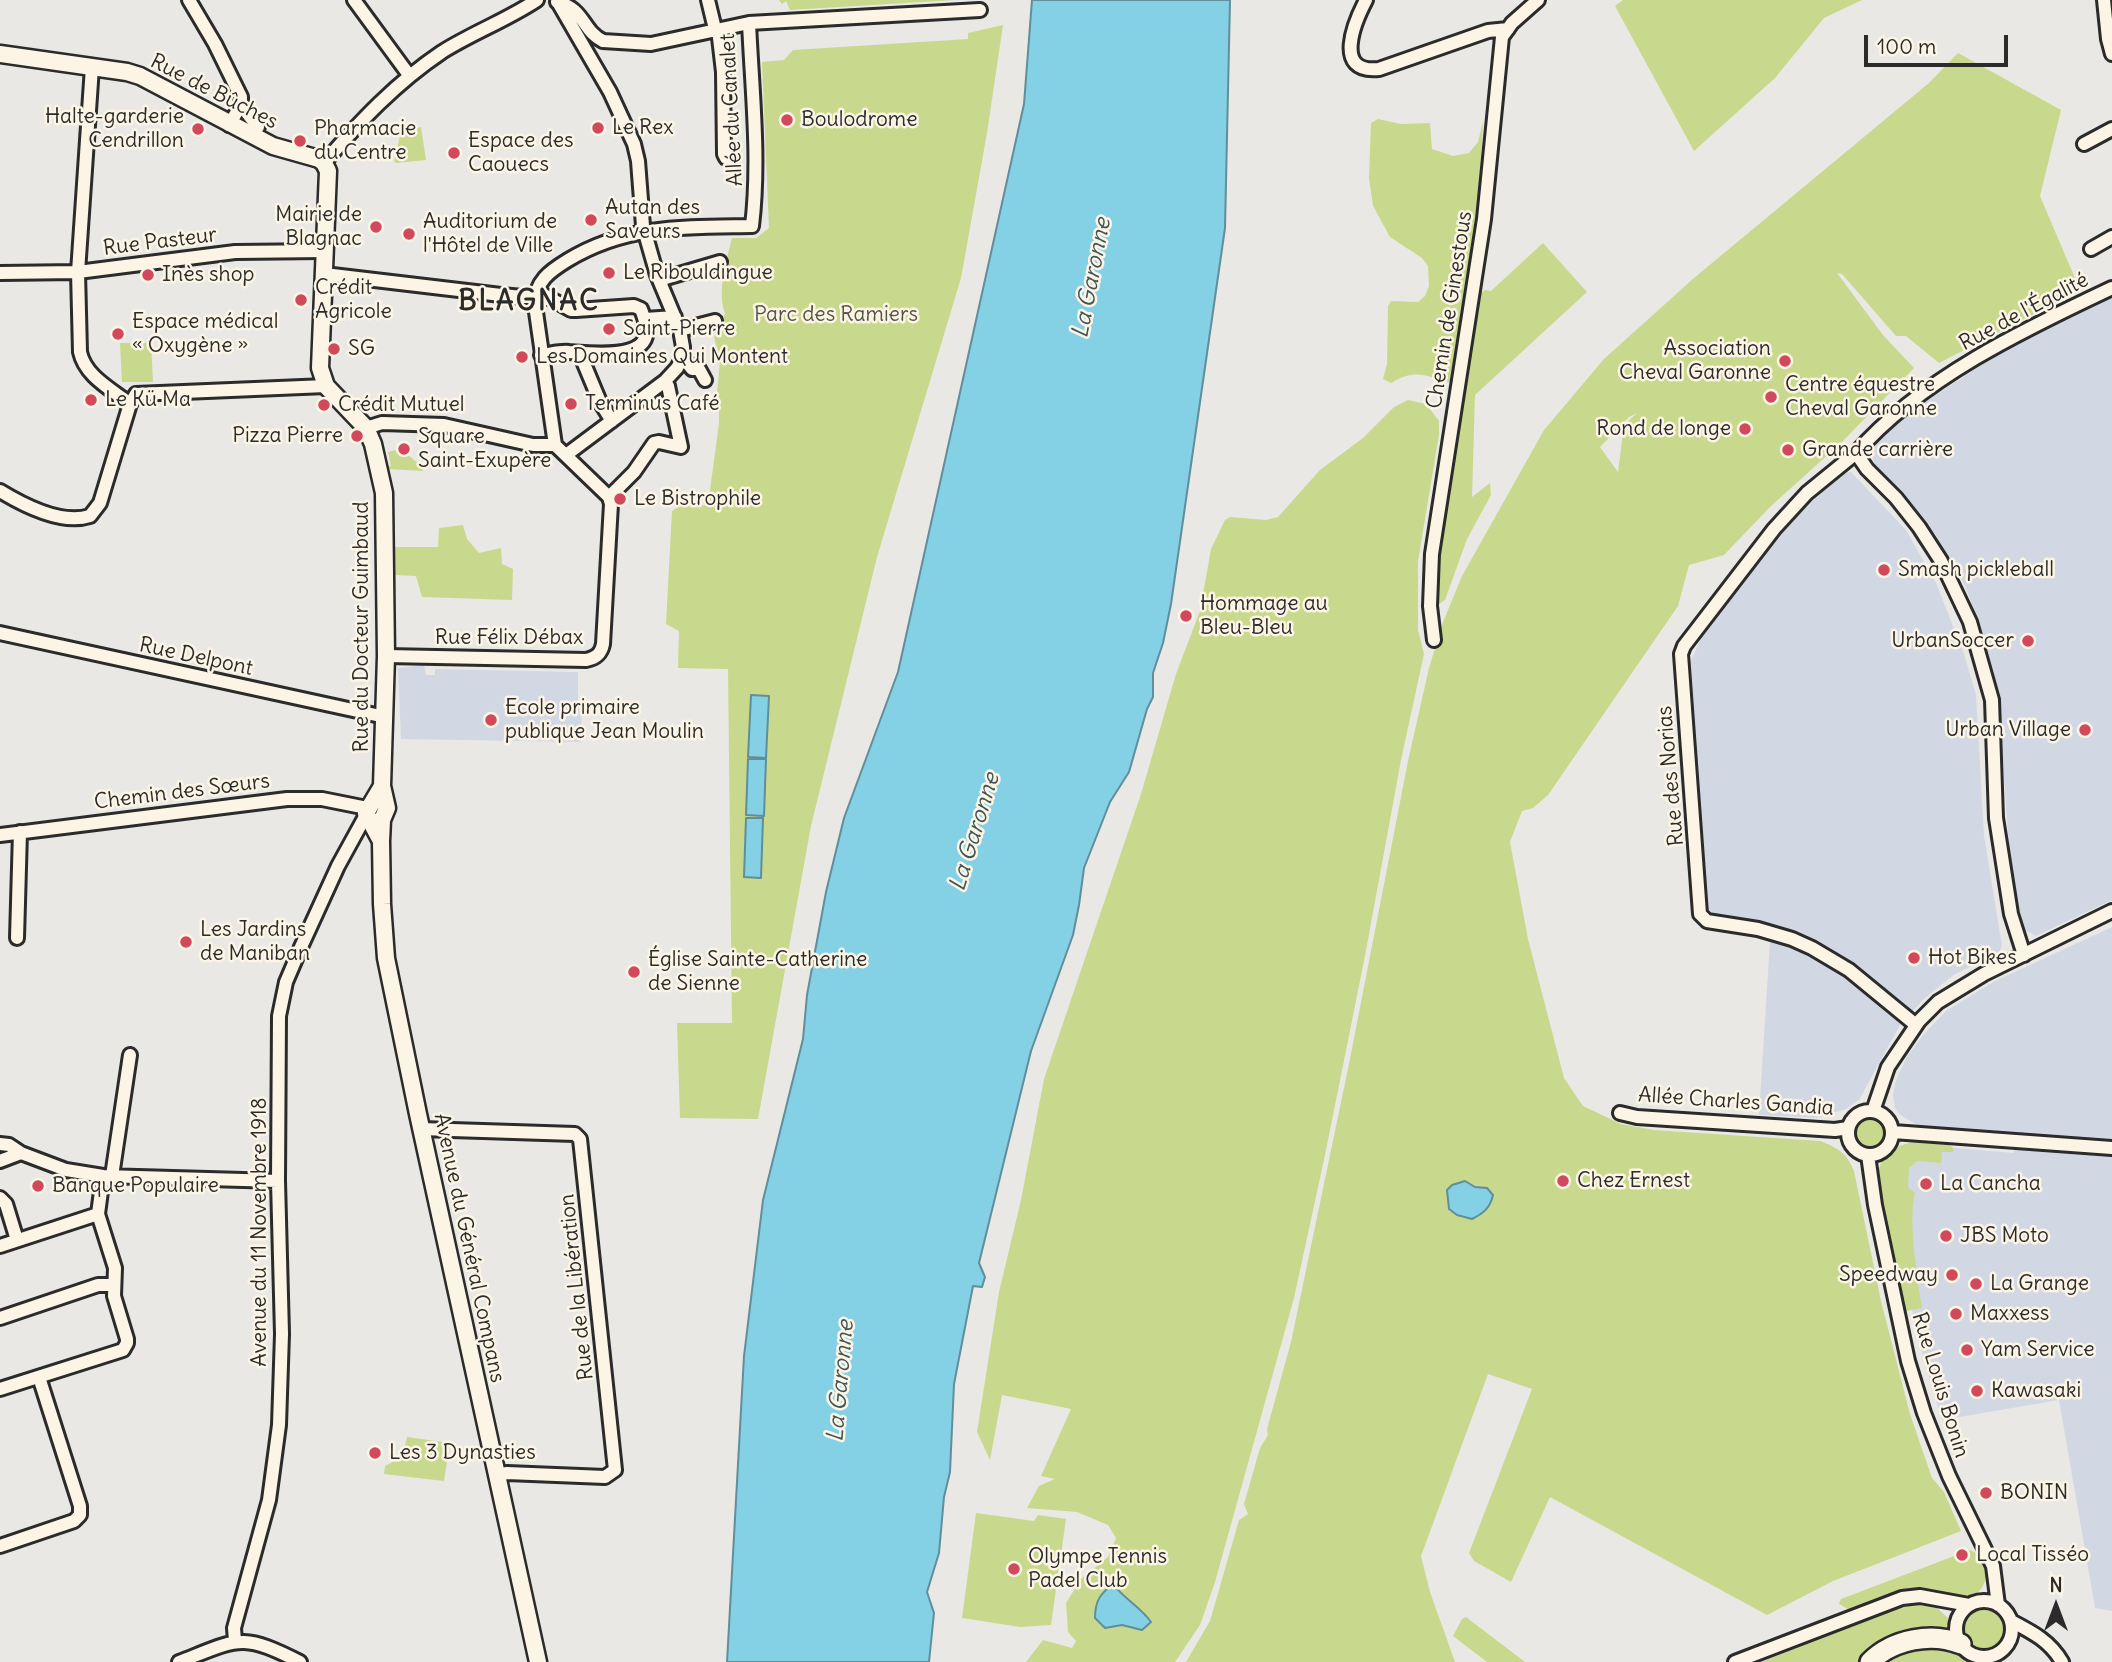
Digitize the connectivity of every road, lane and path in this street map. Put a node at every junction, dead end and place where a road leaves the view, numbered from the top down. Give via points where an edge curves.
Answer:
1 (189, 0) edge
2 (354, 0) edge
3 (537, 0) edge
4 (708, 0) edge
5 (1366, 0) edge
6 (1538, 0) edge
7 (2104, 0) edge
8 (557, 2) edge
9 (980, 10) dead end
10 (749, 23) junction
11 (717, 29) junction
12 (1507, 29) junction
13 (0, 54) edge
14 (2112, 54) edge
15 (92, 67) junction
16 (409, 75) junction
17 (241, 105) junction
18 (229, 125) junction
19 (258, 127) dead end
20 (2112, 129) edge
21 (2084, 144) dead end
22 (732, 160) dead end
23 (324, 163) junction
24 (645, 231) junction
25 (2112, 237) edge
26 (2091, 249) dead end
27 (324, 251) junction
28 (720, 262) dead end
29 (78, 272) junction
30 (0, 273) edge
31 (327, 274) junction
32 (659, 280) junction
33 (2112, 288) edge
34 (535, 297) junction
35 (675, 317) junction
36 (645, 319) junction
37 (715, 321) dead end
38 (680, 330) junction
39 (580, 354) junction
40 (541, 355) junction
41 (682, 357) junction
42 (705, 380) dead end
43 (665, 381) junction
44 (326, 386) junction
45 (130, 404) junction
46 (612, 421) junction
47 (366, 428) junction
48 (555, 445) junction
49 (1856, 453) junction
50 (566, 455) junction
51 (0, 491) edge
52 (609, 497) junction
53 (0, 633) edge
54 (1434, 640) dead end
55 (386, 656) junction
56 (385, 717) junction
57 (374, 816) junction
58 (20, 832) junction
59 (0, 835) edge
60 (2112, 911) edge
61 (17, 938) dead end
62 (2024, 955) junction
63 (1916, 1025) junction
64 (130, 1055) dead end
65 (1873, 1111) junction
66 (1620, 1113) dead end
67 (1849, 1128) junction
68 (421, 1129) junction
69 (1893, 1132) junction
70 (0, 1144) edge
71 (2112, 1148) edge
72 (21, 1153) junction
73 (1868, 1155) junction
74 (0, 1161) edge
75 (108, 1176) junction
76 (278, 1181) junction
77 (0, 1198) edge
78 (98, 1214) junction
79 (17, 1240) junction
80 (0, 1246) edge
81 (114, 1285) junction
82 (0, 1318) edge
83 (39, 1377) junction
84 (0, 1390) edge
85 (497, 1475) junction
86 (0, 1546) edge
87 (1994, 1577) junction
88 (1938, 1600) junction
89 (1975, 1603) junction
90 (1998, 1605) junction
91 (1958, 1620) junction
92 (2011, 1621) junction
93 (2009, 1640) junction
94 (235, 1641) junction
95 (2046, 1641) junction
96 (1970, 1654) edge
97 (1993, 1658) edge
98 (180, 1662) edge
99 (300, 1662) edge
100 (538, 1662) edge
101 (1735, 1662) edge
102 (1870, 1662) edge
103 (2062, 1662) edge

1 - 17 street via 226,64
2 - 16 street
3 - 16 street
4 - 11 street
5 - 12 street via 1350,42 1355,61 1371,70 1488,31
6 - 12 street
7 - 14 street
8 - 11 street, Allée du Canalet via 572,7 596,38 611,42 651,44
8 - 24 street via 629,131 638,161
9 - 10 street
10 - 11 street, Allée du Canalet
10 - 24 street, Allée du Canalet via 755,162 752,226
11 - 22 street via 723,72 724,154
12 - 54 street, Chemin de Ginestous via 1502,37 1484,219 1432,554
13 - 15 main road, Rue de Bûches
15 - 18 main road, Rue de Bûches via 140,76
15 - 29 street
16 - 23 street
17 - 18 street
17 - 19 street
18 - 23 main road, Rue de Bûches
20 - 21 street
23 - 27 main road via 328,180
24 - 32 street
24 - 34 street via 584,250 550,271
25 - 26 street
27 - 29 street, Rue Pasteur via 235,252
27 - 31 main road
28 - 32 street
29 - 30 street, Rue Pasteur
29 - 45 street via 83,362
31 - 34 street
31 - 44 main road via 320,360
32 - 35 street
33 - 49 street, Rue de l'Égalité via 1959,369 1907,406
34 - 36 street via 544,295 570,310 634,306
34 - 40 street
35 - 36 street
35 - 38 street
36 - 39 street via 646,336 636,347 612,354
37 - 38 street
38 - 41 street
39 - 40 street
39 - 46 street
40 - 48 street
41 - 42 street via 692,369 699,369
41 - 43 street
43 - 46 street
43 - 52 street via 681,447 653,443 634,472
44 - 45 street via 136,394
44 - 47 main road
45 - 51 street via 100,503 90,516 45,513
46 - 50 street
47 - 48 street via 382,423 444,425 533,445
47 - 55 main road, Rue du Docteur Guimbaud via 386,504
48 - 50 street
49 - 62 street via 1919,527 1970,622 1992,700 1996,818 2011,914
49 - 63 street, Rue des Norias via 1774,529 1681,654 1700,914 1707,921 1758,929 1812,948 1866,982
50 - 52 street
52 - 55 street, Rue Félix Débax via 599,655 586,660
53 - 56 street, Rue Delpont
55 - 56 main road, Rue du Docteur Guimbaud
56 - 57 main road, Rue du Docteur Guimbaud
57 - 58 street, Chemin des Sœurs via 322,799 287,799
57 - 68 main road, Avenue du Général Compans via 386,958
57 - 76 street, Avenue du 11 Novembre 1918 via 333,876 286,982 277,1049
58 - 59 street, Chemin des Sœurs
58 - 61 street
60 - 62 street
62 - 63 street via 1960,987
63 - 65 street via 1888,1067
64 - 75 street
65 - 67 street via 1857,1115
65 - 69 street via 1886,1117
66 - 67 street, Allée Charles Gandia
67 - 73 street via 1852,1145
68 - 85 main road, Avenue du Général Compans
68 - 85 street, Rue de la Libération via 575,1133 580,1139 615,1470 605,1477
69 - 71 street
69 - 73 street via 1887,1147
70 - 72 street
72 - 74 street
72 - 75 street via 65,1170
73 - 87 street, Rue Louis Bonin via 1908,1362 1944,1464 1989,1555
75 - 76 street
75 - 78 street
76 - 94 street, Avenue du 11 Novembre 1918 via 279,1425 269,1500 234,1628
77 - 79 street
78 - 79 street
78 - 81 street via 115,1268
79 - 80 street
81 - 82 street via 98,1285
81 - 83 street via 115,1305 127,1339 123,1350
83 - 84 street
83 - 86 street via 80,1515
85 - 100 main road, Avenue du Général Compans
87 - 89 street
87 - 90 street, Rue Louis Bonin
88 - 89 street
88 - 91 street
88 - 101 street via 1902,1598
89 - 90 street
89 - 91 street
90 - 92 street
91 - 96 street via 1956,1631
92 - 93 street
92 - 95 street
93 - 95 street via 2030,1636
93 - 97 street
94 - 98 street
94 - 99 street via 262,1644
95 - 103 street
96 - 97 street
96 - 102 highway via 1947,1639 1924,1638 1899,1644

